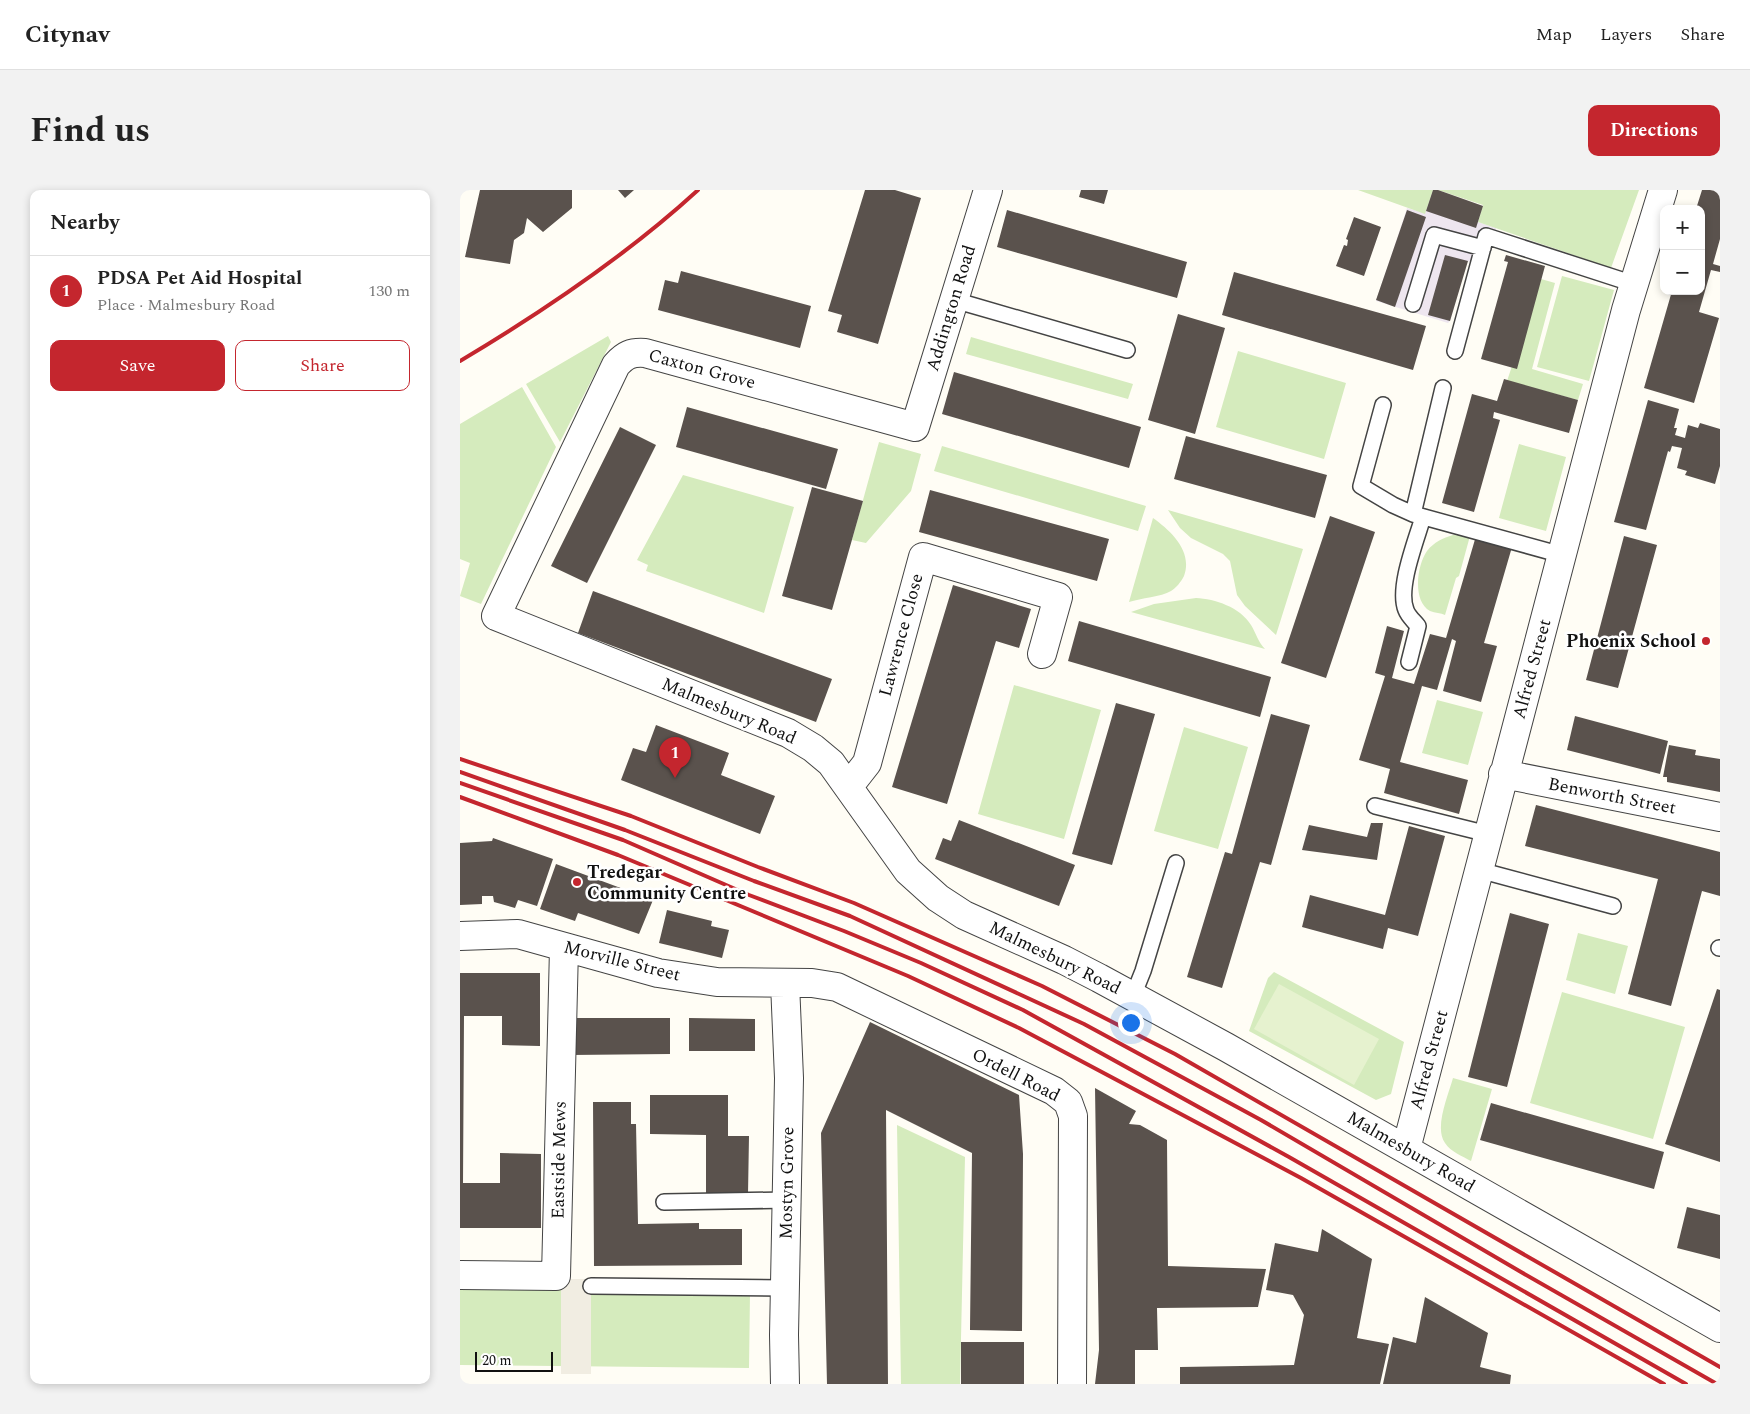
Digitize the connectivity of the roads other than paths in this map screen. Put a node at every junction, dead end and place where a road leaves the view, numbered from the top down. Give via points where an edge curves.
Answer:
1 (986, 190) edge
2 (1663, 190) edge
3 (1483, 248) junction
4 (1634, 284) junction
5 (954, 300) junction
6 (1413, 304) dead end
7 (1127, 350) dead end
8 (1454, 351) dead end
9 (1442, 388) dead end
10 (1383, 405) dead end
11 (915, 426) joint
12 (1418, 516) junction
13 (1562, 555) junction
14 (496, 616) joint
15 (1042, 654) dead end
16 (1409, 662) dead end
17 (1503, 774) junction
18 (849, 786) junction
19 (1375, 806) dead end
20 (1720, 818) edge
21 (1488, 834) junction
22 (1176, 863) dead end
23 (1479, 870) junction
24 (1613, 906) dead end
25 (460, 936) edge
26 (564, 948) junction
27 (785, 983) junction
28 (1133, 996) junction
29 (1406, 1149) junction
30 (787, 1200) junction
31 (664, 1202) dead end
32 (460, 1275) edge
33 (591, 1286) dead end
34 (785, 1288) junction
35 (1720, 1328) edge
36 (785, 1384) edge
37 (1072, 1384) edge

1 - 5 street, Addington Road
2 - 4 street, Alfred Street
3 - 4 lane via 1486,236
3 - 6 lane via 1434,235
3 - 8 lane
4 - 13 street, Alfred Street
5 - 7 lane
5 - 11 street, Addington Road
9 - 12 lane
10 - 12 lane via 1361,486
11 - 14 street, Caxton Grove via 633,352 623,358 613,373
12 - 13 lane
12 - 16 lane via 1402,596 1406,612 1418,626
13 - 17 street, Alfred Street
14 - 18 street, Malmesbury Road via 788,733 831,763
15 - 18 street, Lawrence Close via 1058,597 923,557 866,763
17 - 20 street, Benworth Street
17 - 21 street, Alfred Street
18 - 28 street, Malmesbury Road via 908,870 938,898 964,915 1064,960
19 - 21 lane
21 - 23 street, Alfred Street
22 - 28 lane
23 - 24 lane
23 - 29 street, Alfred Street
25 - 26 street, Morville Street via 518,934
26 - 27 street, Morville Street via 658,972 717,982
26 - 32 street, Eastside Mews via 556,1276
27 - 30 street, Mostyn Grove via 789,1078
27 - 37 street, Ordell Road via 837,987 1054,1091 1068,1102 1072,1116
28 - 29 street, Malmesbury Road
29 - 35 street, Malmesbury Road
30 - 31 lane
30 - 34 street, Mostyn Grove
33 - 34 lane
34 - 36 street, Mostyn Grove

